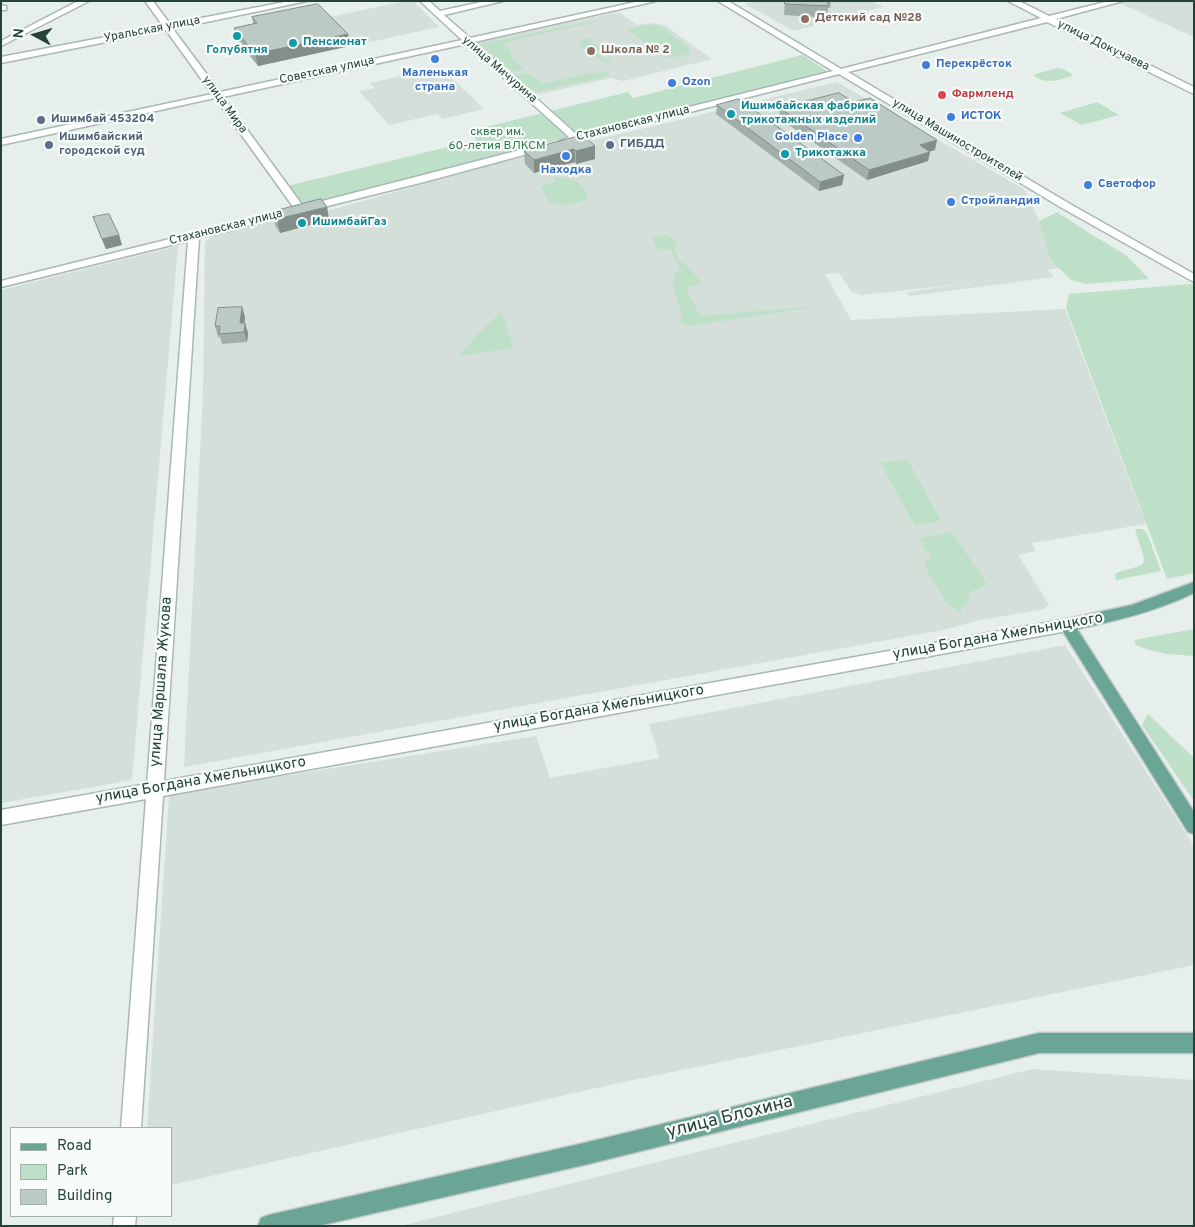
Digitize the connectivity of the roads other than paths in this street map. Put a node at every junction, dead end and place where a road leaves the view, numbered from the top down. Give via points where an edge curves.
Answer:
1 (85, 1) edge
2 (149, 1) edge
3 (303, 1) edge
4 (424, 1) edge
5 (498, 1) edge
6 (652, 1) edge
7 (722, 1) edge
8 (1012, 1) edge
9 (1119, 1) edge
10 (437, 14) junction
11 (1049, 19) junction
12 (168, 26) junction
13 (467, 41) junction
14 (1, 44) edge
15 (1, 60) edge
16 (840, 72) junction
17 (1194, 91) edge
18 (217, 95) junction
19 (576, 139) junction
20 (1, 142) edge
21 (300, 209) junction
22 (194, 236) junction
23 (1194, 279) edge
24 (1, 284) edge
25 (1194, 587) edge
26 (1067, 625) junction
27 (155, 789) junction
28 (1, 818) edge
29 (1194, 827) edge
30 (1194, 1043) edge
31 (131, 1127) edge
32 (269, 1226) edge

1 - 14 street
2 - 12 street, улица Мира
3 - 12 street, Уральская улица
4 - 10 street, улица Мичурина
5 - 10 street
6 - 13 street, Советская улица
7 - 16 street, улица Машиностроителей
8 - 11 street, улица Докучаева
9 - 11 street, Стахановская улица
10 - 13 street, улица Мичурина
11 - 16 street, Стахановская улица
11 - 17 street, улица Докучаева
12 - 15 street, Уральская улица
12 - 18 street, улица Мира
13 - 18 street, Советская улица
13 - 19 street, улица Мичурина
16 - 19 street, Стахановская улица
16 - 23 street, улица Машиностроителей
18 - 20 street, Советская улица
18 - 21 street, улица Мира
19 - 21 street, Стахановская улица
21 - 22 street, Стахановская улица
22 - 24 street, Стахановская улица
22 - 27 street, улица Маршала Жукова
25 - 26 main road, улица Богдана Хмельницкого via 1108,618
26 - 27 street, улица Богдана Хмельницкого
26 - 29 main road
27 - 28 street, улица Богдана Хмельницкого
27 - 31 street, улица Маршала Жукова
30 - 32 main road, улица Блохина via 1039,1042 584,1154

